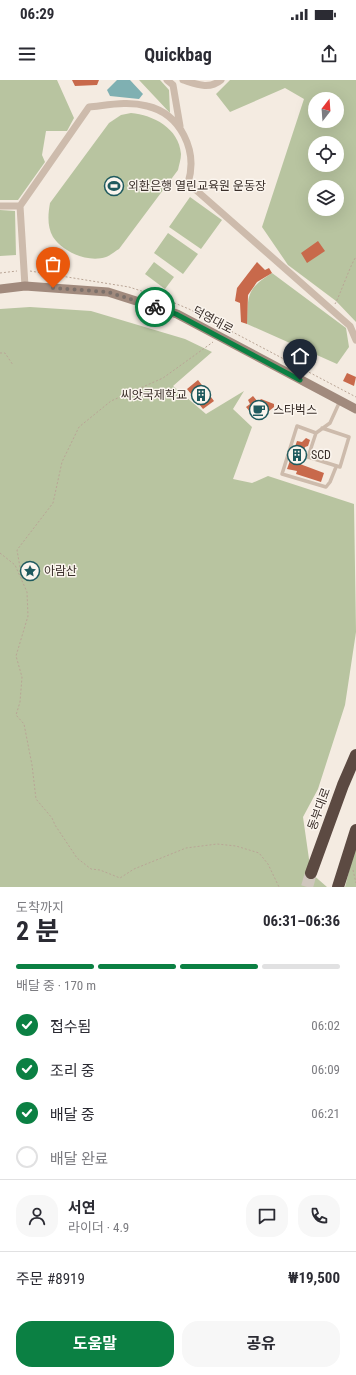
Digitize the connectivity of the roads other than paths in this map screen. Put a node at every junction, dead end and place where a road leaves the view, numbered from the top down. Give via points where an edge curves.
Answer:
1 (182, 80) edge
2 (221, 80) edge
3 (170, 83) edge
4 (180, 126) junction
5 (0, 206) edge
6 (20, 206) junction
7 (25, 286) junction
8 (0, 289) edge
9 (356, 340) edge
10 (340, 401) junction
11 (356, 409) edge
12 (322, 428) junction
13 (316, 433) junction
14 (336, 467) junction
15 (356, 755) edge
16 (356, 830) edge
17 (311, 873) tunnel mouth
18 (338, 887) edge

1 - 2 street via 205,86
1 - 3 street
3 - 4 street
4 - 6 street via 163,113 148,106 126,103 89,107
4 - 9 street via 187,141 192,170 188,183 332,309 350,326
5 - 6 street
6 - 7 street
7 - 8 main road, 덕영대로
7 - 10 main road, 덕영대로 via 108,292 176,314
10 - 11 main road, 덕영대로
10 - 12 lane via 330,423
12 - 13 lane
12 - 14 lane via 349,437 340,466
13 - 14 lane via 308,457
13 - 14 lane via 297,426 282,474 326,487
15 - 17 highway, 동부대로
16 - 18 highway, bridge

